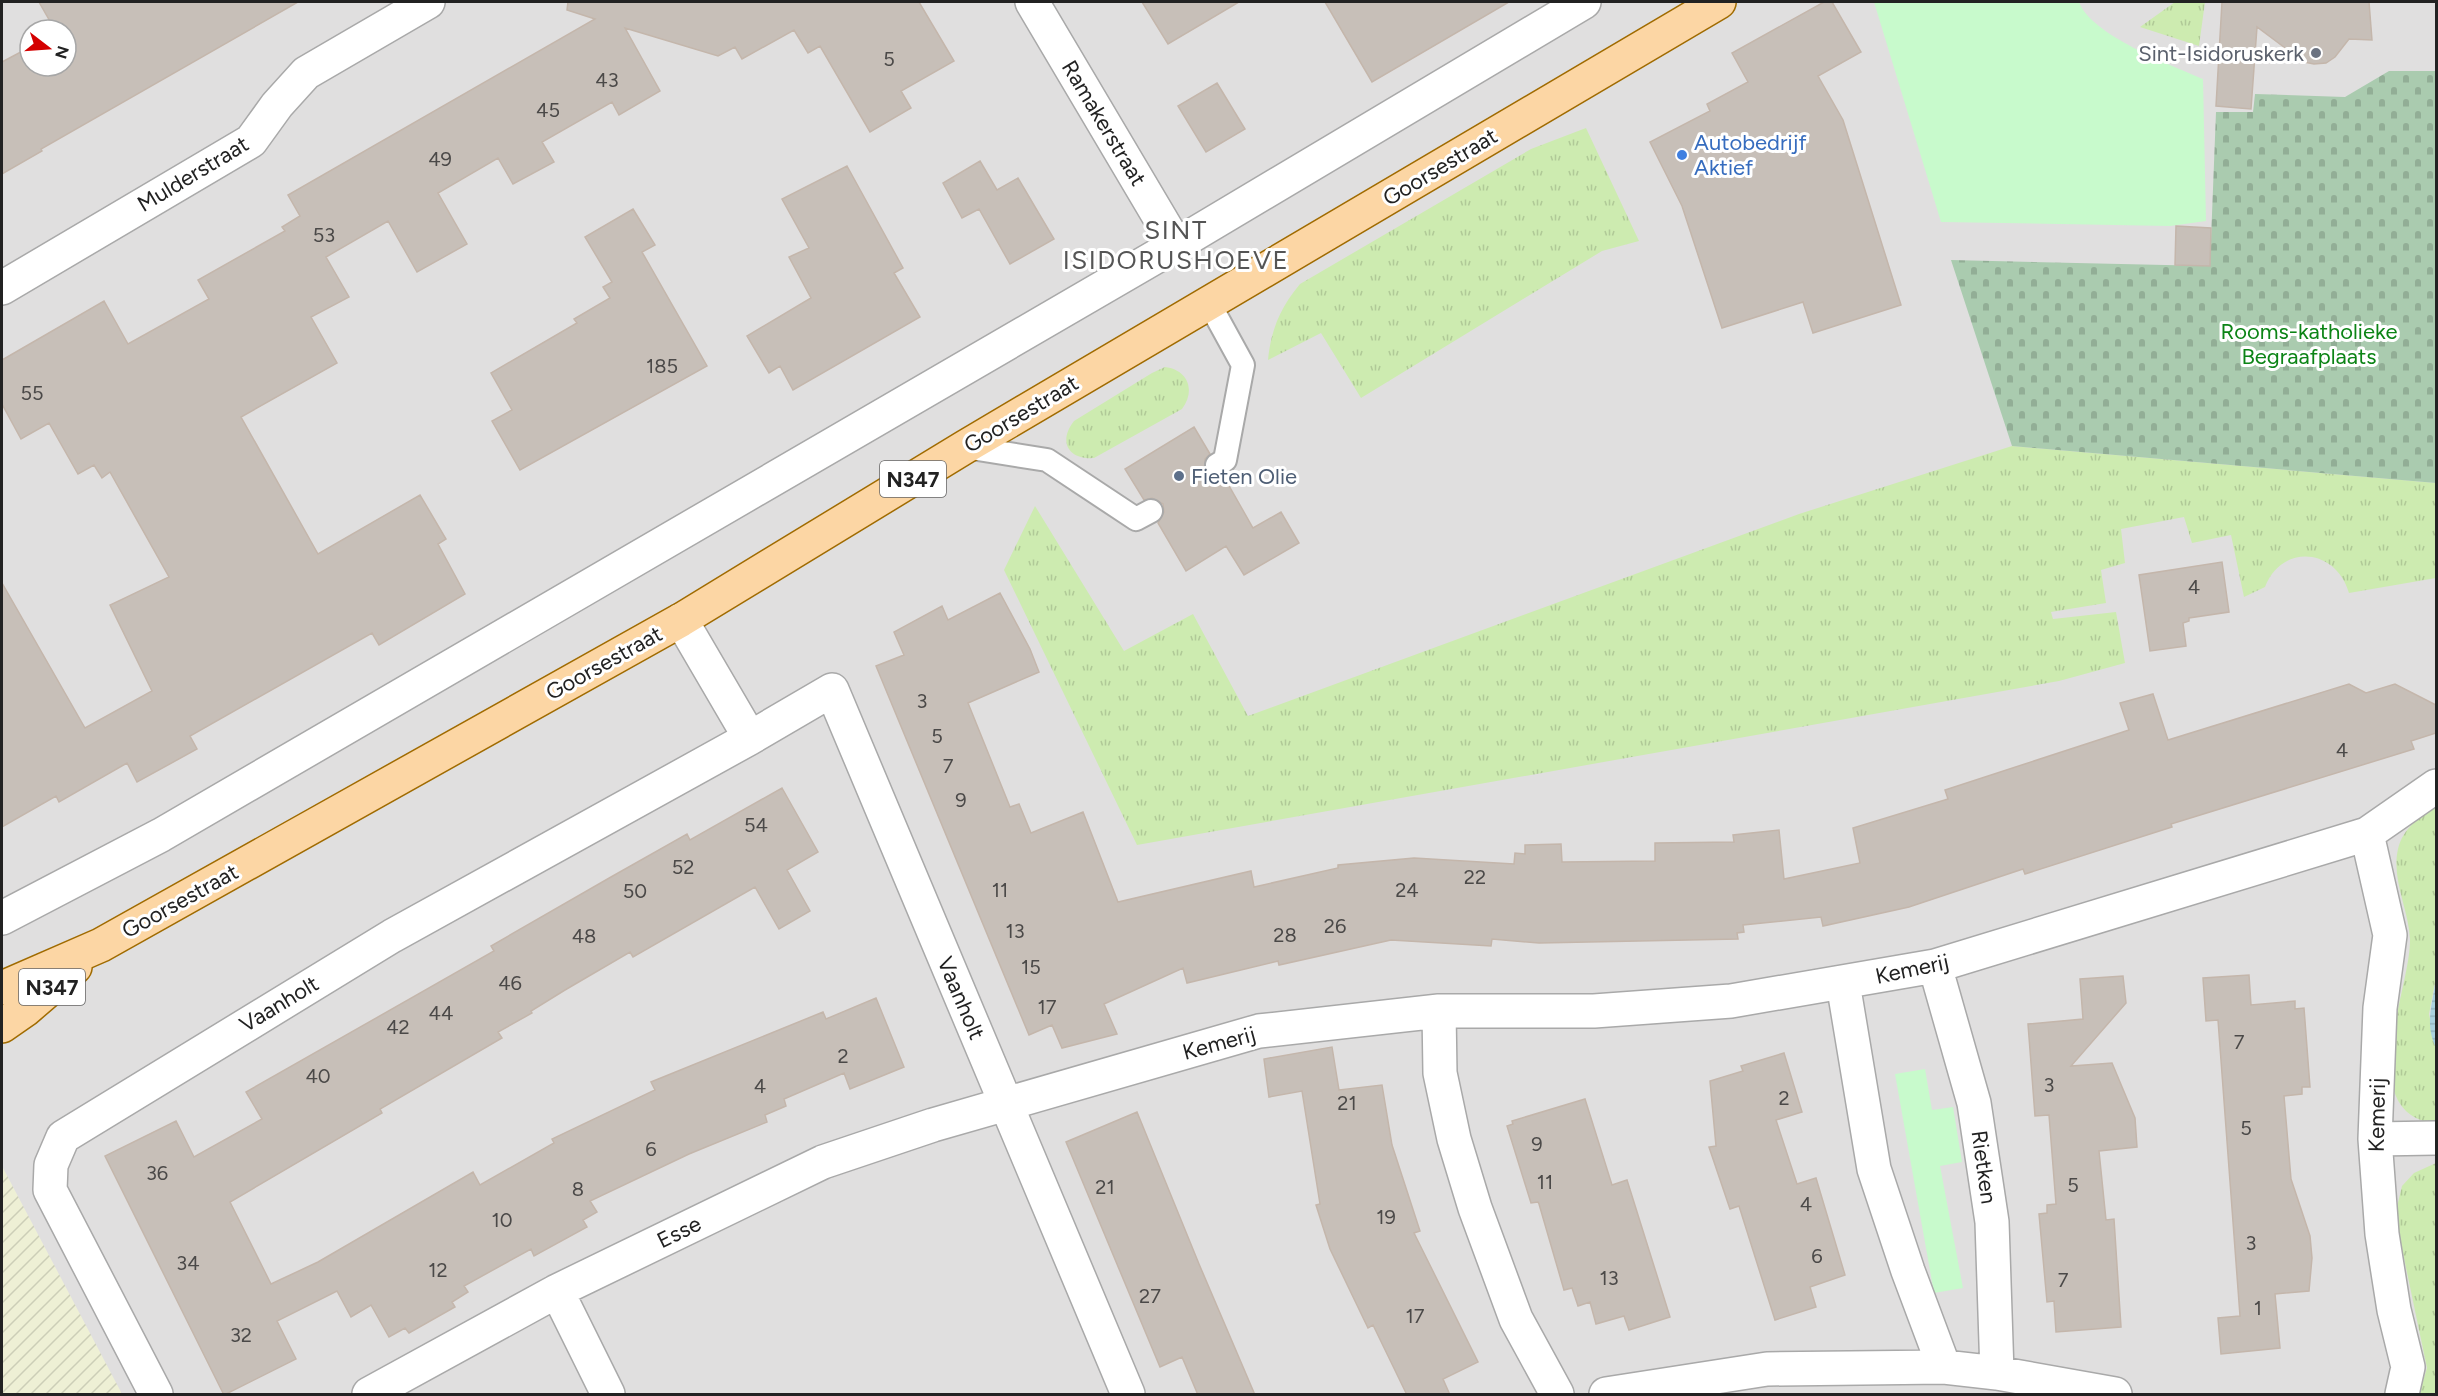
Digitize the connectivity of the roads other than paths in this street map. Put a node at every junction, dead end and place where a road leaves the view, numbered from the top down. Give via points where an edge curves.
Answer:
1 (428, 2) edge
2 (1032, 2) edge
3 (1584, 2) edge
4 (1719, 2) edge
5 (1176, 245) junction
6 (2, 288) edge
7 (1209, 303) junction
8 (965, 447) junction
9 (1217, 465) dead end
10 (1151, 511) dead end
11 (681, 621) junction
12 (750, 738) junction
13 (2436, 786) edge
14 (2367, 834) junction
15 (2, 918) edge
16 (101, 945) junction
17 (1935, 966) junction
18 (1843, 983) junction
19 (2, 988) edge
20 (1439, 1011) junction
21 (2, 1026) edge
22 (1005, 1103) junction
23 (2436, 1137) edge
24 (2375, 1139) junction
25 (557, 1291) junction
26 (1944, 1367) junction
27 (1997, 1373) junction
28 (156, 1395) edge
29 (369, 1395) edge
30 (608, 1395) edge
31 (1128, 1395) edge
32 (1557, 1395) edge
33 (1606, 1395) edge
34 (2115, 1395) edge
35 (2402, 1395) edge

1 - 6 street, Mulderstraat via 306,73 251,141
2 - 5 street, Ramakerstraat
3 - 5 street
4 - 7 main road, Goorsestraat / N347
5 - 15 street via 161,835
7 - 8 main road, Goorsestraat / N347
7 - 9 lane via 1243,364 1226,460
8 - 10 lane via 1047,460 1136,519
8 - 11 main road, Goorsestraat / N347
11 - 12 street
11 - 16 main road, Goorsestraat / N347
12 - 22 street, Vaanholt via 832,690
12 - 28 street, Vaanholt via 392,936 63,1137 51,1165 50,1190
13 - 14 street, Kemerij
14 - 17 street, Kemerij
14 - 24 street, Kemerij via 2390,935 2380,1008
16 - 19 main road, Goorsestraat / N347
16 - 21 main road, Goorsestraat / N347
17 - 18 street, Kemerij
17 - 27 street, Rietken via 1974,1103 1992,1222
18 - 20 street, Kemerij via 1731,1001 1594,1011
18 - 26 street via 1874,1169
20 - 22 street, Kemerij via 1259,1031
20 - 32 street via 1440,1073 1457,1151 1516,1319
22 - 25 street, Esse via 823,1162
22 - 31 street, Vaanholt
23 - 24 street
24 - 35 street, Kemerij via 2382,1233 2408,1367
25 - 29 street, Esse
25 - 30 street
26 - 27 street
26 - 33 street via 1767,1369
27 - 34 street

